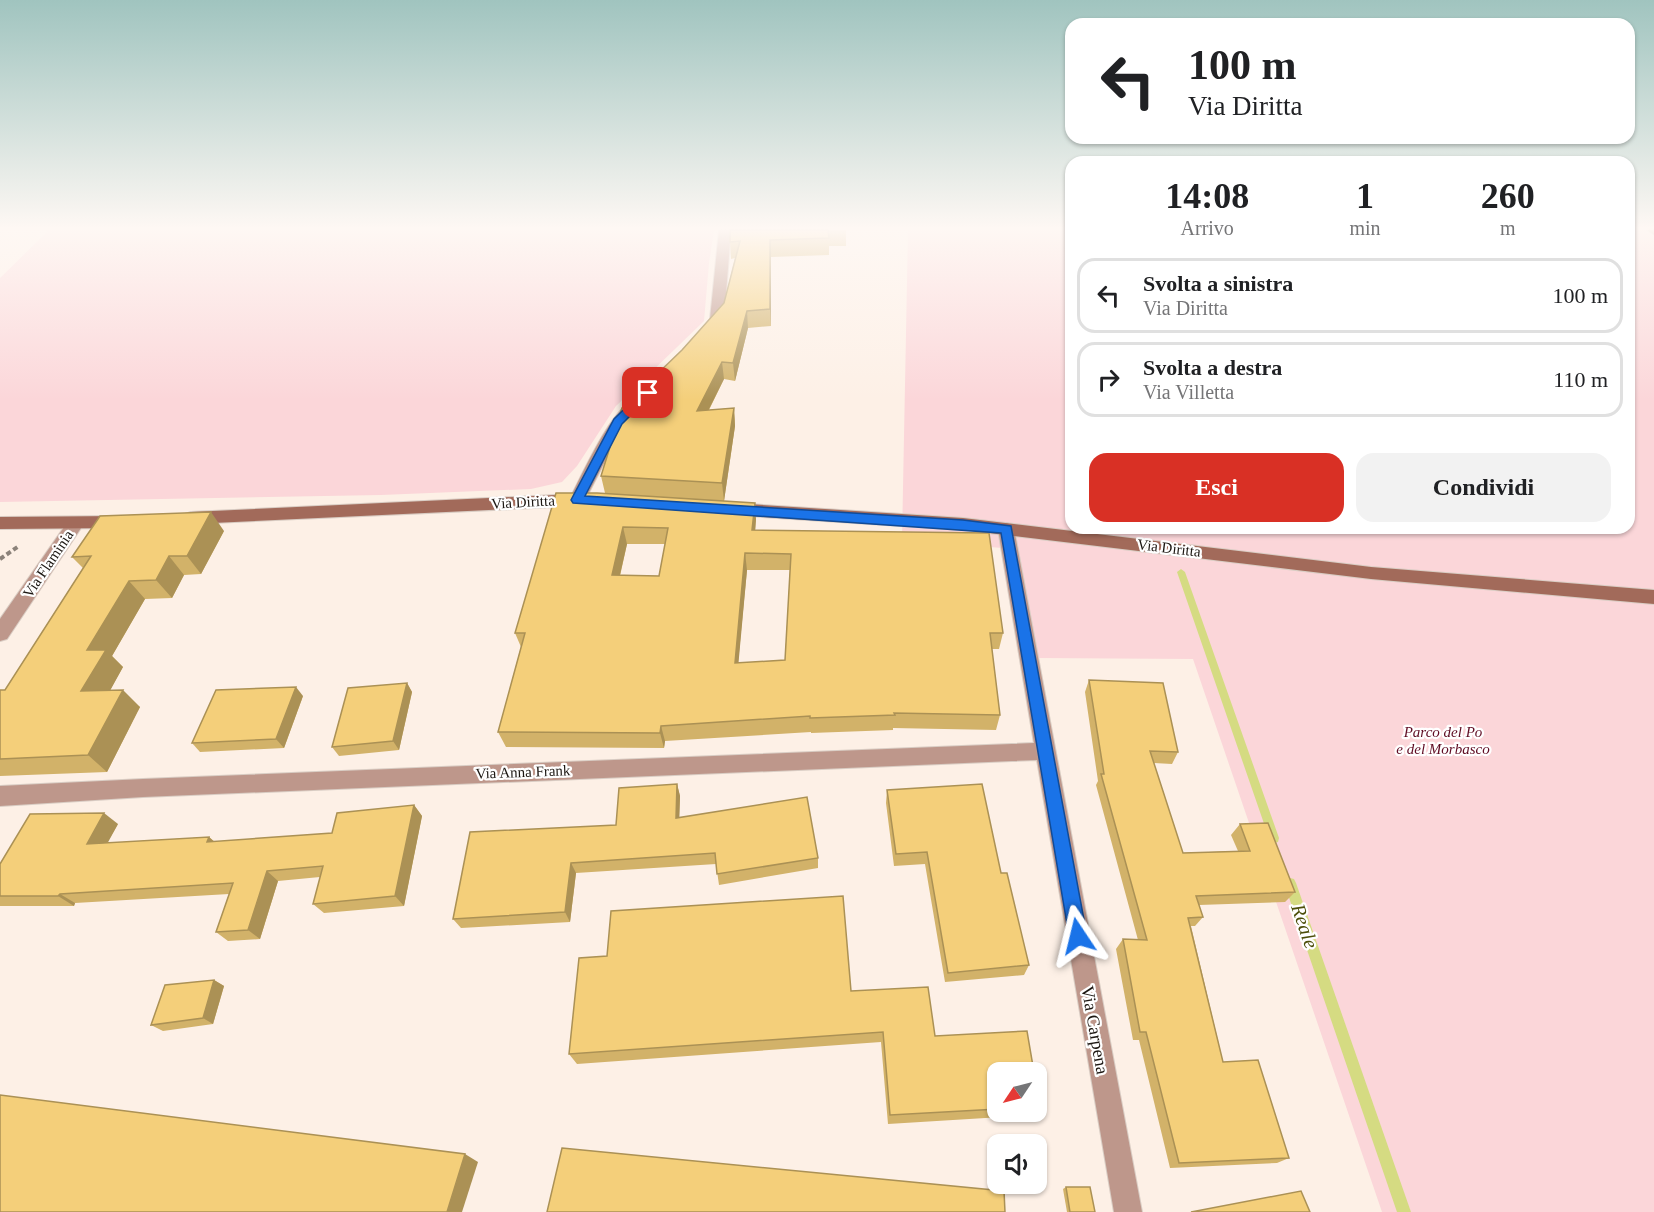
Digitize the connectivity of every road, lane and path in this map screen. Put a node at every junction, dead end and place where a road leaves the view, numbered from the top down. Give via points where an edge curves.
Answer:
1 (720, 287) edge
2 (702, 337) edge
3 (648, 393) edge
4 (577, 500) junction
5 (600, 501) edge
6 (718, 508) edge
7 (171, 519) edge
8 (135, 521) edge
9 (0, 523) edge
10 (75, 524) junction
11 (1006, 529) junction
12 (1654, 597) edge
13 (0, 634) edge
14 (1046, 751) junction
15 (0, 796) edge
16 (1128, 1212) edge

1 - 2 street via 717,319
3 - 4 street via 618,422
4 - 5 street, Via Diritta
4 - 7 street, Via Diritta
6 - 11 street, Via Diritta
8 - 10 street
9 - 10 street
10 - 13 street, Via Flaminia
11 - 12 street, Via Diritta via 1371,573
11 - 14 street, Via Carpena
14 - 15 street, Via Anna Frank
14 - 16 street, Via Carpena

